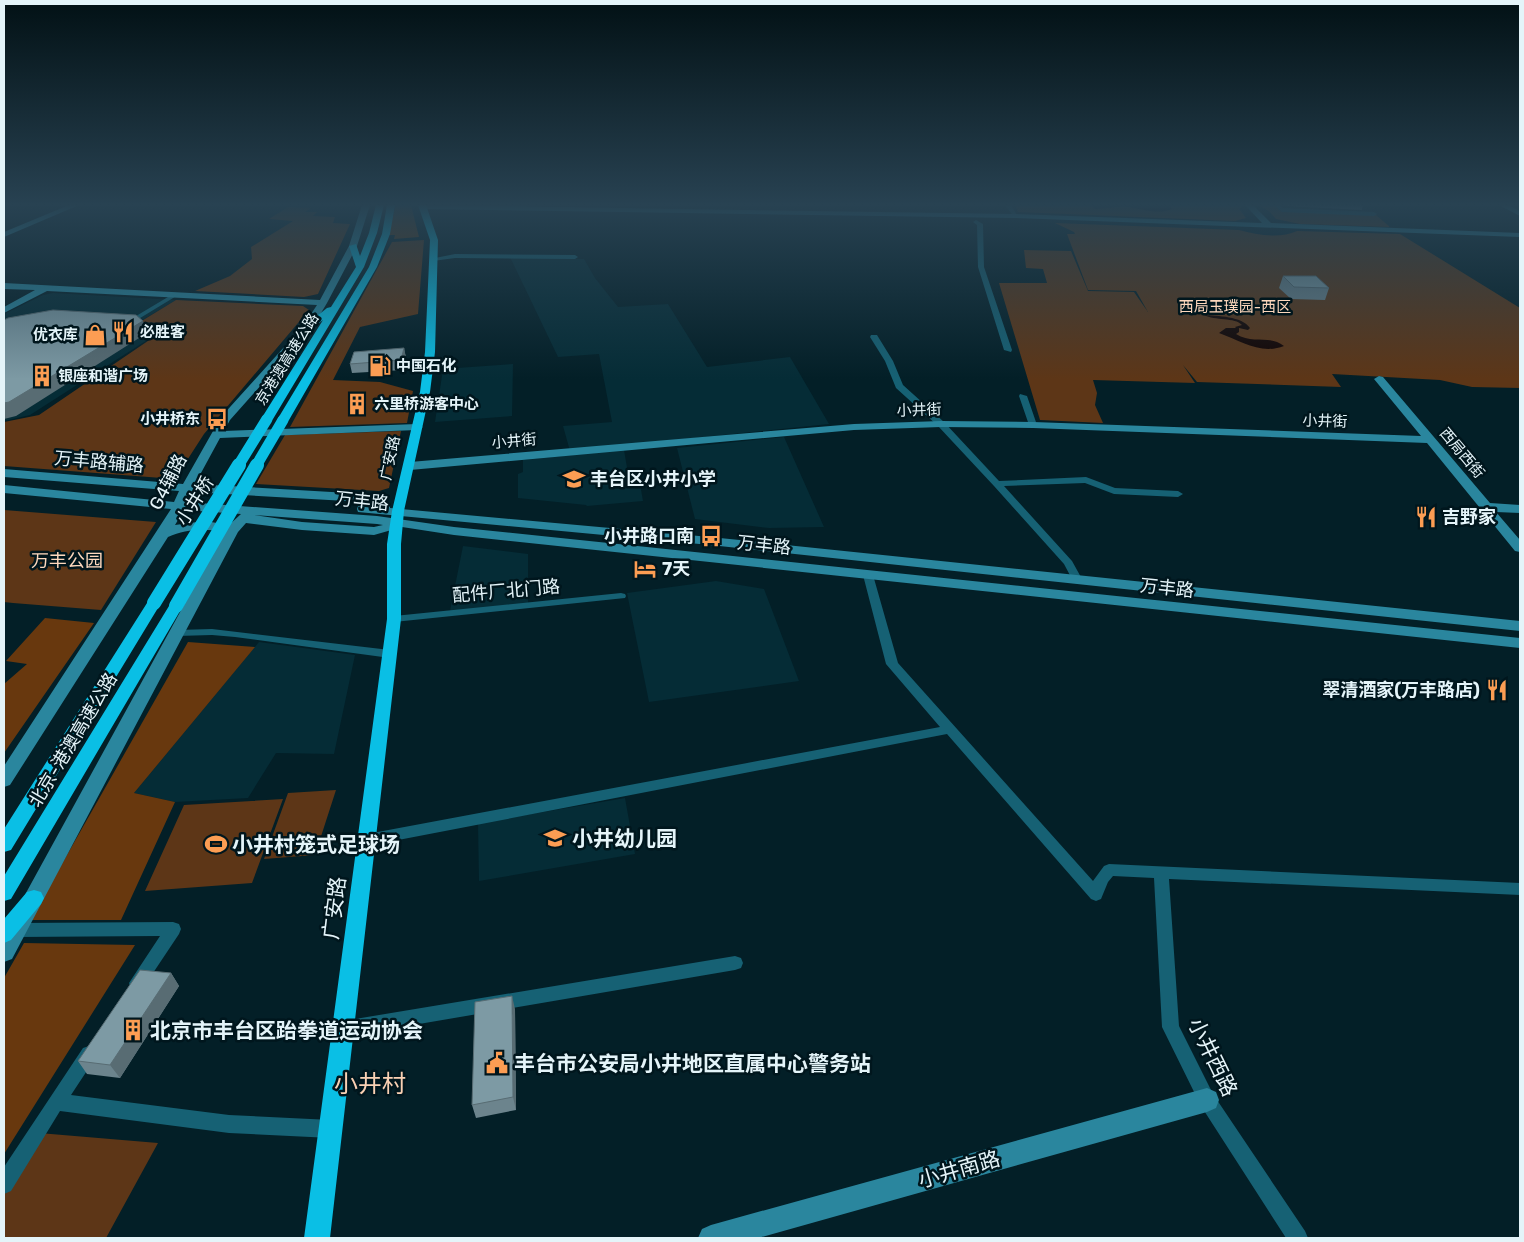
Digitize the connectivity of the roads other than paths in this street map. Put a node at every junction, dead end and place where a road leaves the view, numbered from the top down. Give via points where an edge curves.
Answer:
1 (344, 263) edge
2 (359, 263) edge
3 (362, 263) edge
4 (375, 263) edge
5 (433, 263) edge
6 (981, 263) edge
7 (360, 267) junction
8 (4, 286) edge
9 (46, 289) junction
10 (175, 295) junction
11 (323, 302) junction
12 (339, 303) junction
13 (4, 310) edge
14 (125, 325) edge
15 (307, 328) junction
16 (874, 337) dead end
17 (1008, 350) dead end
18 (1379, 379) dead end
19 (1023, 396) dead end
20 (267, 419) joint
21 (941, 424) junction
22 (1033, 425) junction
23 (417, 427) junction
24 (215, 435) junction
25 (1430, 440) junction
26 (410, 466) junction
27 (4, 473) edge
28 (4, 483) edge
29 (997, 484) junction
30 (4, 489) edge
31 (1178, 494) dead end
32 (183, 497) junction
33 (1486, 507) junction
34 (1520, 509) edge
35 (241, 517) junction
36 (398, 518) junction
37 (469, 518) junction
38 (454, 531) junction
39 (162, 535) junction
40 (1520, 548) edge
41 (976, 569) junction
42 (868, 575) junction
43 (1077, 579) junction
44 (1184, 590) junction
45 (621, 596) dead end
46 (1067, 597) junction
47 (154, 603) joint
48 (176, 606) joint
49 (394, 619) junction
50 (1520, 626) edge
51 (177, 632) junction
52 (1520, 643) edge
53 (390, 654) junction
54 (950, 729) junction
55 (4, 780) edge
56 (367, 840) junction
57 (4, 845) edge
58 (1161, 872) junction
59 (1520, 889) edge
60 (4, 893) edge
61 (10, 932) edge
62 (4, 953) edge
63 (735, 963) dead end
64 (129, 995) edge
65 (343, 1030) junction
66 (95, 1044) edge
67 (1207, 1100) junction
68 (56, 1102) junction
69 (331, 1129) junction
70 (4, 1184) edge
71 (317, 1238) edge
72 (711, 1238) edge
73 (1298, 1238) edge

1 - 11 street, G4辅路
2 - 7 highway
3 - 7 highway, 京港澳高速公路
4 - 48 highway, 小井桥, bridge
5 - 23 highway, 广安路 via 430,352
6 - 17 street
7 - 12 highway, 京港澳高速公路
8 - 9 street
9 - 10 street
9 - 13 street
10 - 11 street
10 - 14 street
11 - 15 street, G4辅路
12 - 15 highway
12 - 20 highway, 京港澳高速公路
15 - 24 street, G4辅路 via 225,419
16 - 21 street via 900,386
18 - 25 street, 西局西街
19 - 22 street
20 - 47 highway, 小井桥, bridge
21 - 22 street, 小井街
21 - 26 street, 小井街 via 844,428
21 - 29 street
22 - 25 street, 小井街
23 - 24 street
23 - 26 highway, 广安路
24 - 32 street, G4辅路
25 - 33 street, 西局西街
26 - 36 highway, 广安路
27 - 32 street, 万丰路辅路
28 - 32 street, 万丰路
29 - 31 street via 1086,480 1114,491
29 - 43 street via 1068,563
30 - 32 street, 万丰路
32 - 35 street, 万丰路
32 - 36 street, 万丰路
32 - 39 street, G4辅路
33 - 34 street
33 - 40 street, 西局西街
35 - 36 street via 374,532
35 - 39 street via 217,526 176,528
35 - 51 street
36 - 37 street, 万丰路
36 - 38 street, 万丰路
36 - 49 highway, 广安路 via 394,544
37 - 38 street via 454,526
37 - 41 street, 万丰路
38 - 42 street, 万丰路
39 - 55 street, G4辅路
41 - 42 street via 982,579 980,581 899,573
41 - 43 street, 万丰路
42 - 46 street, 万丰路
42 - 54 street via 892,664
43 - 44 street, 万丰路
44 - 46 street via 1144,591 1068,583 1058,589
44 - 50 street, 万丰路
45 - 49 street, 配件厂北门路
46 - 52 street, 万丰路
47 - 57 highway, 北京-港澳高速公路
48 - 60 highway, 北京-港澳高速公路
49 - 53 highway, 广安路
51 - 53 street via 235,634
51 - 61 street via 34,898
53 - 56 highway, 广安路
54 - 56 street
54 - 58 street via 1096,895 1101,879 1110,870
56 - 65 highway, 广安路
58 - 59 street
58 - 67 street, 小井西路 via 1171,1027
61 - 62 street
61 - 64 street via 173,928
63 - 65 street
65 - 69 highway, 广安路
66 - 68 street
67 - 72 street, 小井南路
67 - 73 street, 小井西路
68 - 69 street via 230,1124
68 - 70 street
69 - 71 highway, 广安路

